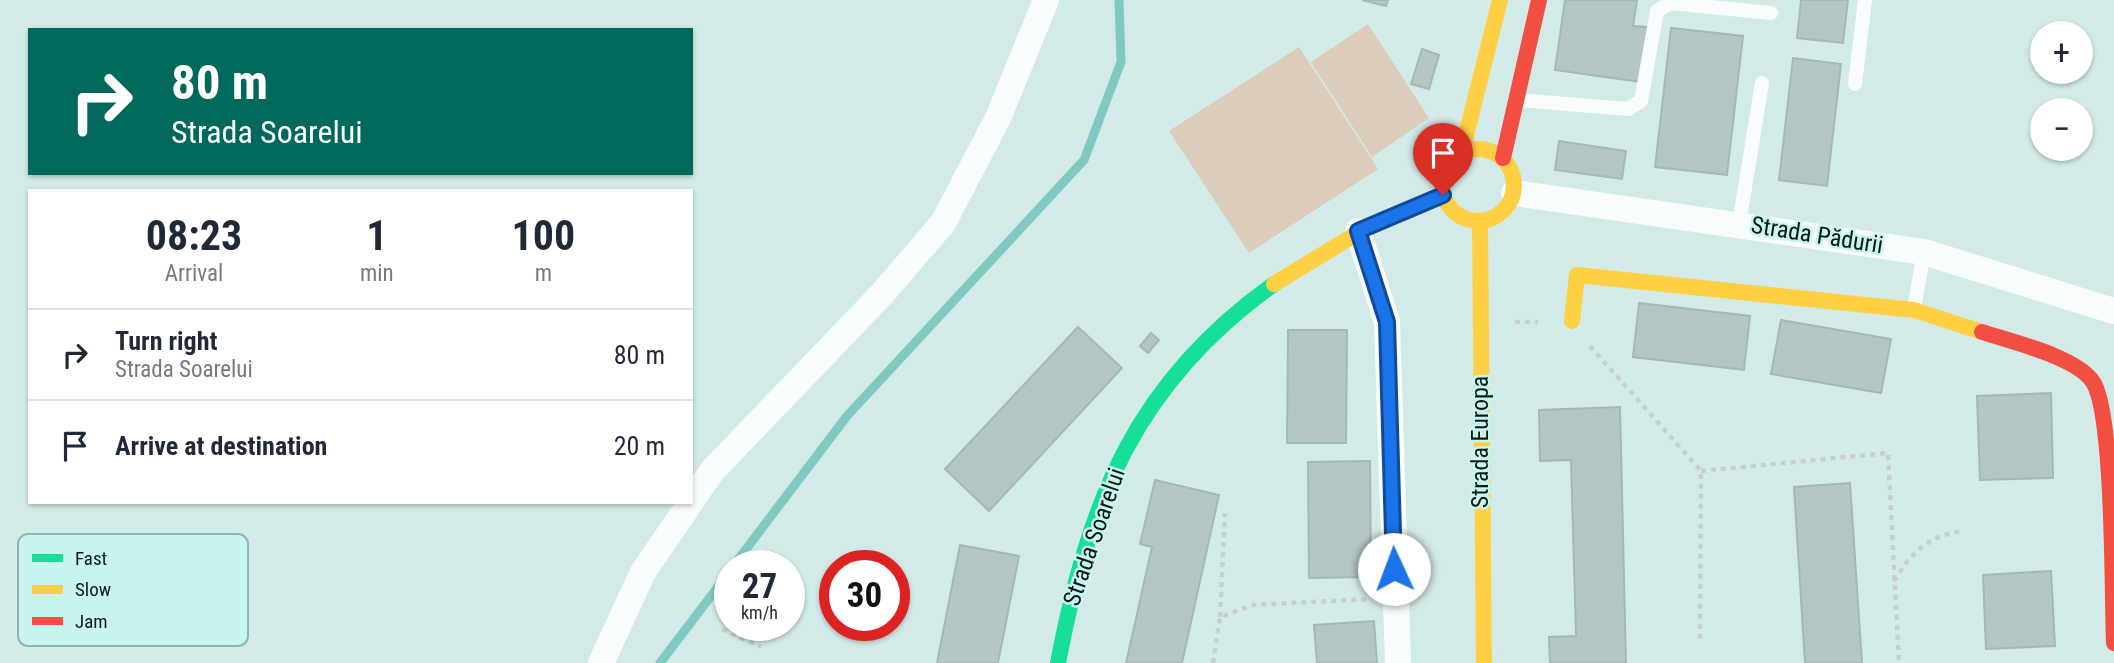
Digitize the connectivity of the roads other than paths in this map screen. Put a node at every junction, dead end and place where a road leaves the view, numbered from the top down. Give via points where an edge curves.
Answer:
1 (1046, 0) edge
2 (1500, 0) edge
3 (1539, 0) edge
4 (1865, 0) edge
5 (1771, 13) dead end
6 (1762, 83) dead end
7 (1855, 84) dead end
8 (1516, 100) junction
9 (1462, 151) junction
10 (1503, 158) junction
11 (1514, 193) junction
12 (1443, 195) junction
13 (1480, 222) junction
14 (1739, 224) junction
15 (1358, 231) junction
16 (1924, 251) junction
17 (1914, 310) junction
18 (2114, 310) edge
19 (1572, 321) road end
20 (693, 499) edge
21 (690, 504) edge
22 (2114, 643) edge
23 (601, 663) edge
24 (1058, 663) edge
25 (1398, 663) edge
26 (1484, 663) edge

1 - 20 street via 998,118 943,223 713,470
2 - 9 street
3 - 8 street
4 - 7 lane
5 - 8 lane via 1670,3 1657,11 1641,101 1628,109
6 - 14 lane
8 - 10 street
9 - 10 street via 1483,149
9 - 12 street via 1444,170
10 - 11 street via 1515,180
11 - 13 street via 1502,213
11 - 14 street, Strada Pădurii
12 - 13 street via 1450,209 1464,219
12 - 15 street, Strada Soarelui
13 - 26 street, Strada Europa
14 - 16 street, Strada Pădurii
15 - 24 street, Strada Soarelui via 1250,300 1192,354 1142,416 1104,496 1067,610
15 - 25 street via 1387,322
16 - 17 lane
16 - 18 street, Strada Pădurii
17 - 19 street via 1577,275
17 - 22 street via 2063,359 2093,381 2105,417
21 - 23 street via 643,572

